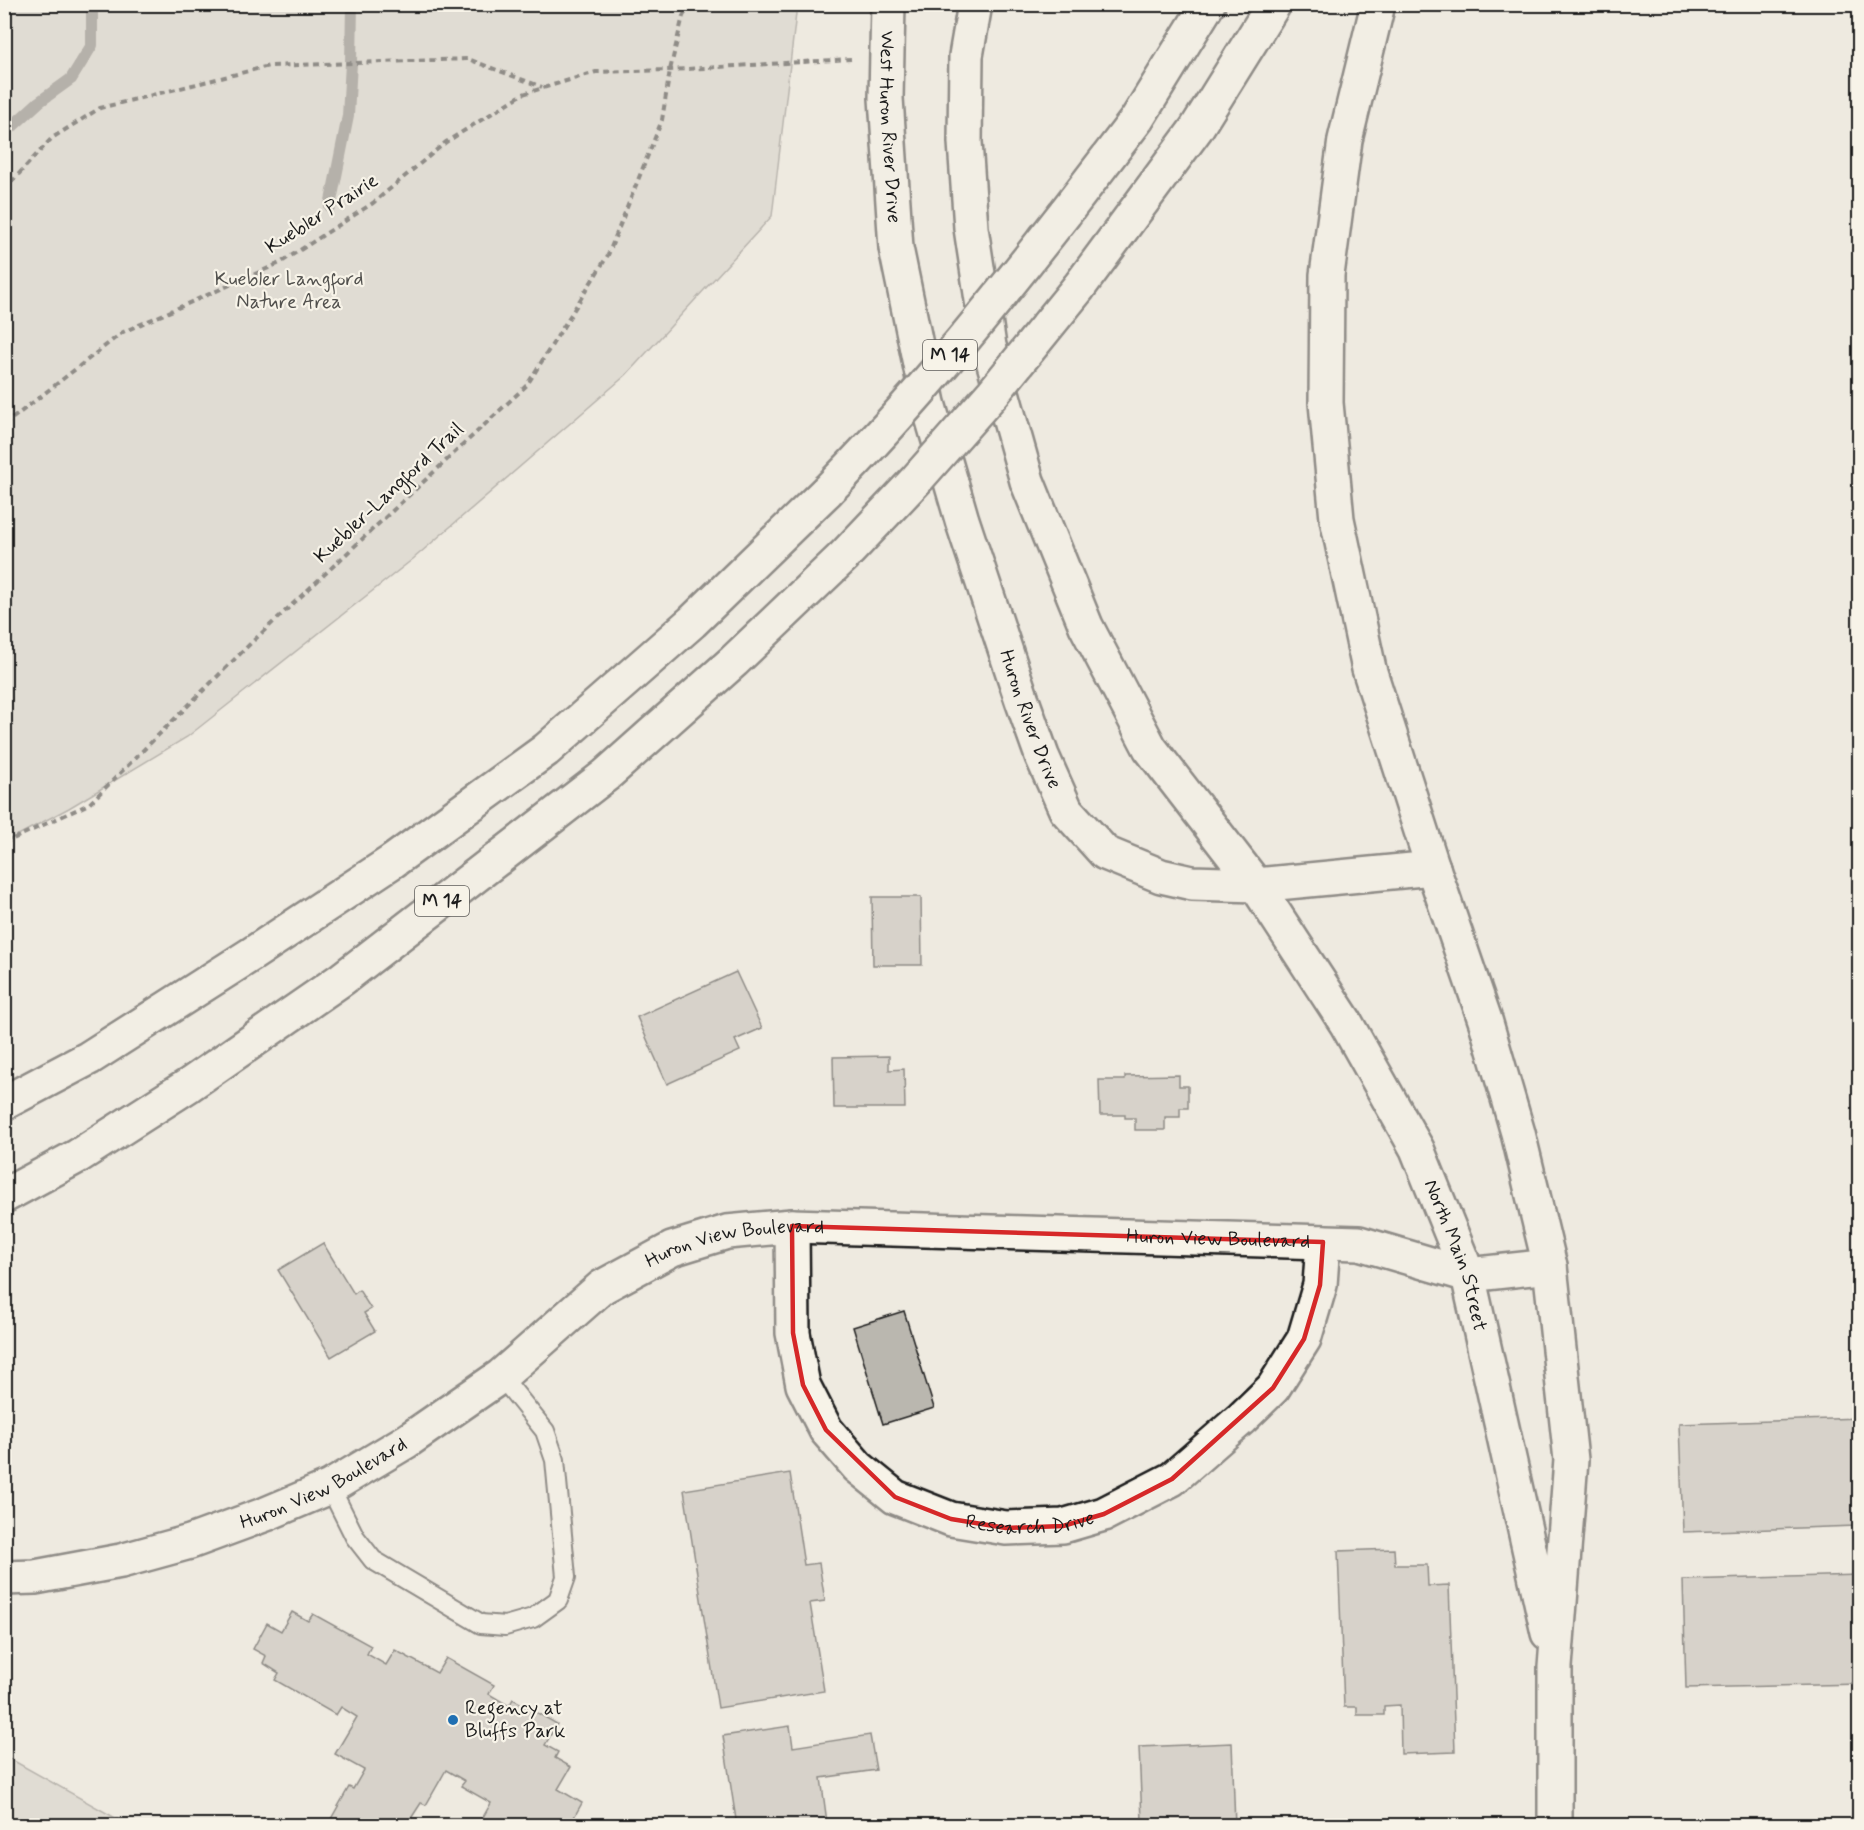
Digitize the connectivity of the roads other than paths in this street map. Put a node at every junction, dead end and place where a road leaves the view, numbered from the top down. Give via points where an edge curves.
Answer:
1 (888, 4) edge
2 (975, 4) edge
3 (1208, 4) edge
4 (1274, 4) edge
5 (1378, 4) edge
6 (896, 248) joint
7 (1433, 868) junction
8 (1256, 885) junction
9 (4, 1103) edge
10 (4, 1196) edge
11 (792, 1226) junction
12 (1323, 1242) junction
13 (1550, 1266) junction
14 (1468, 1275) junction
15 (501, 1376) junction
16 (330, 1487) junction
17 (4, 1578) edge
18 (1555, 1667) junction
19 (1555, 1826) edge

1 - 6 main road, West Huron River Drive via 886,98
2 - 8 main road, North Main Street via 966,56 970,228 989,346 1027,481 1086,626 1150,748
3 - 9 main road, M 14, bridge via 1137,119 1005,290 889,426 692,622 546,750 393,861 89,1058
4 - 10 main road, M 14, bridge via 1196,129 1079,287 993,393 843,557 734,661 606,775 342,979 189,1085 78,1156
5 - 7 main road, North Main Street via 1345,140 1327,275 1326,403 1337,519 1369,669
6 - 8 main road, Huron River Drive via 928,403 962,520 1042,756 1066,810 1105,853 1161,876 1192,883
7 - 8 main road, Huron River Drive
7 - 13 main road, North Main Street via 1489,1034
8 - 14 main road, North Main Street via 1347,1023 1417,1149
11 - 12 main road, Huron View Boulevard
11 - 12 main road, Research Drive via 794,1333 803,1385 826,1430 858,1467 895,1497 951,1520 1006,1528 1063,1526 1104,1514 1172,1479 1242,1418 1273,1388 1304,1339 1320,1285
11 - 15 main road, Huron View Boulevard via 727,1232 672,1249 602,1287
12 - 14 main road, Huron View Boulevard via 1359,1243
13 - 14 main road, Huron View Boulevard
13 - 18 main road, North Main Street via 1571,1460
14 - 18 main road, North Main Street
15 - 16 main road, Huron View Boulevard via 407,1441
15 - 16 lane via 545,1431 555,1460 566,1577 558,1600 533,1618 505,1626 481,1624 373,1560 355,1537
16 - 17 main road, Huron View Boulevard via 190,1542 110,1563 36,1577
18 - 19 main road, North Main Street

